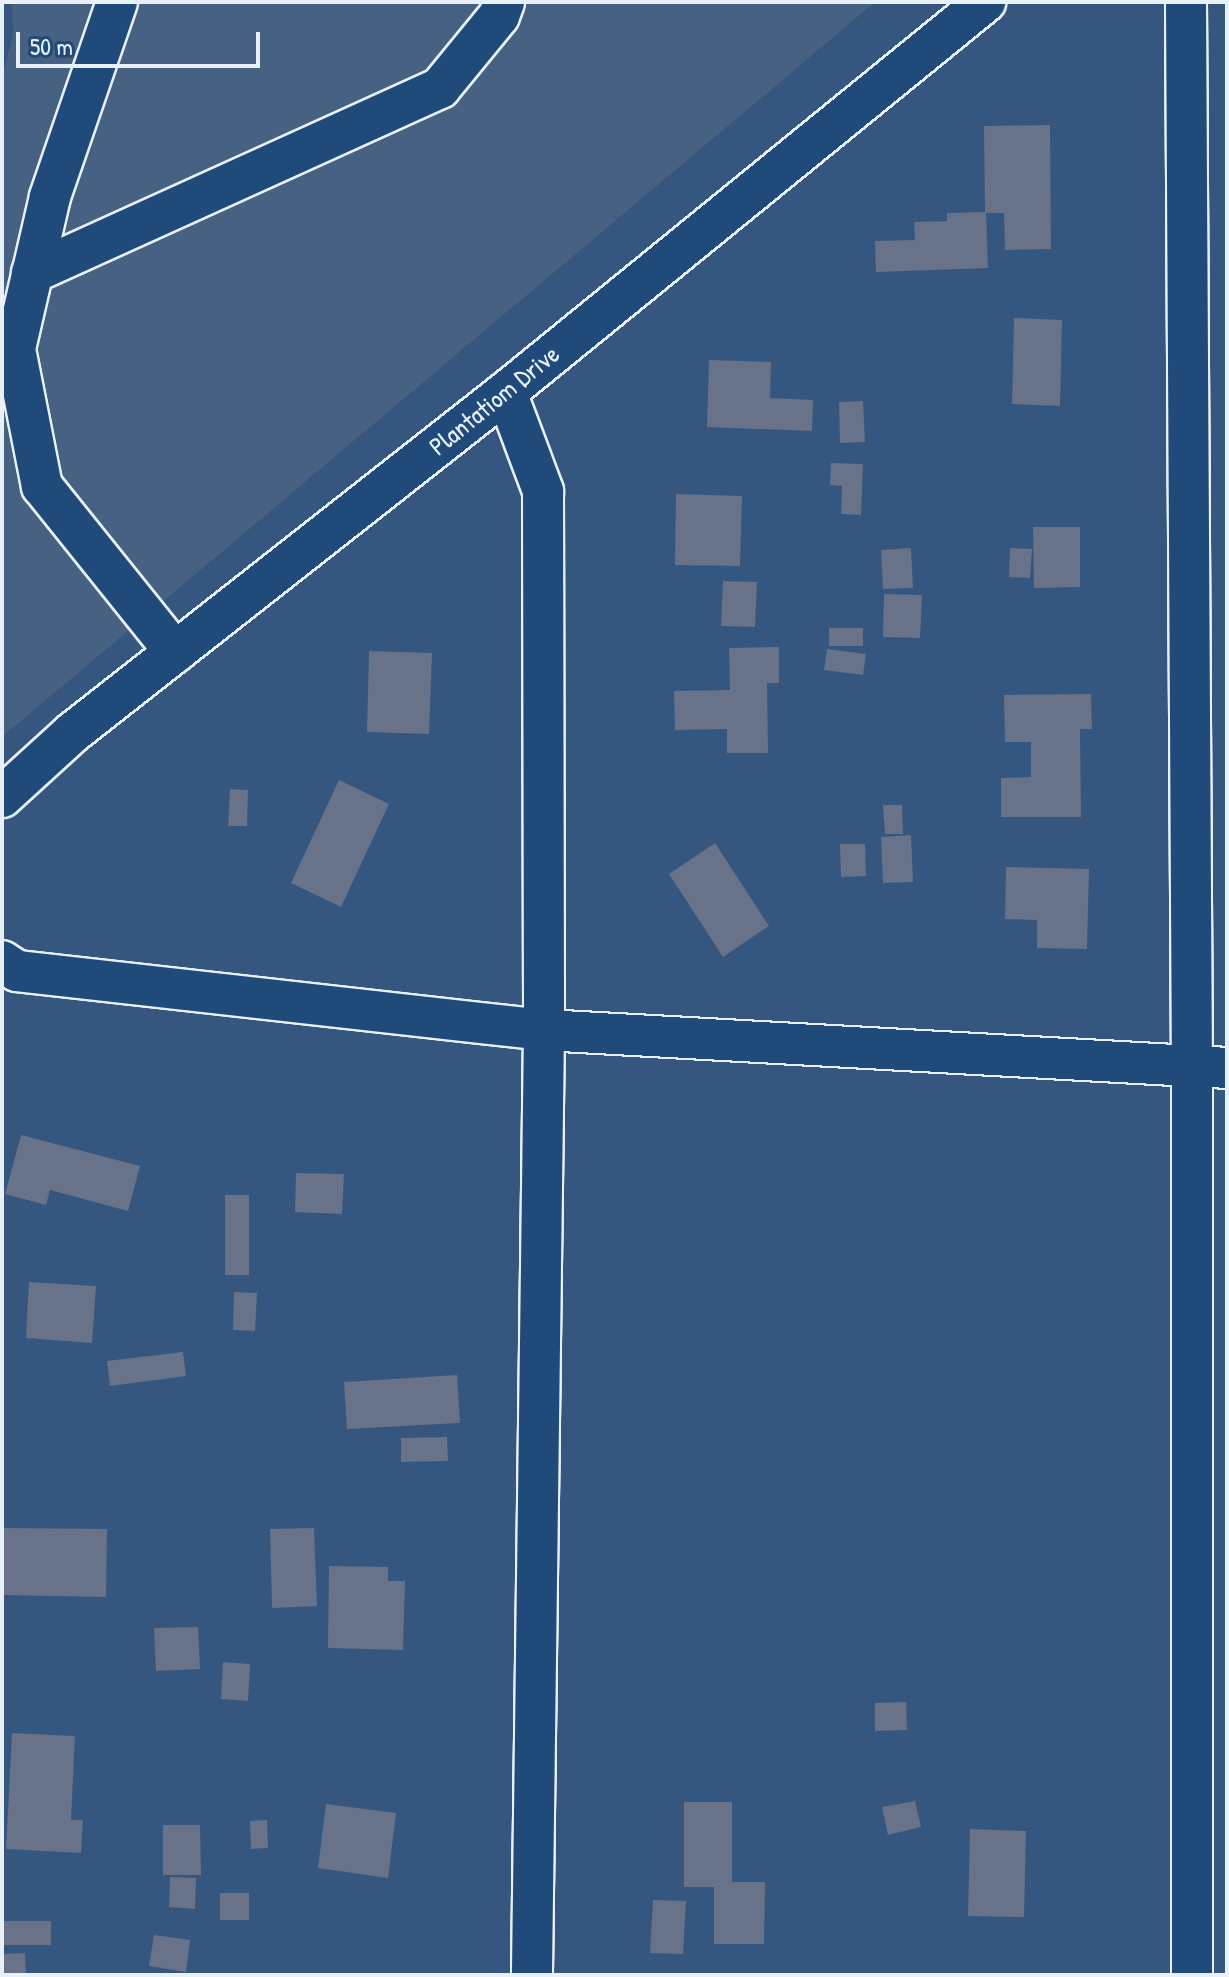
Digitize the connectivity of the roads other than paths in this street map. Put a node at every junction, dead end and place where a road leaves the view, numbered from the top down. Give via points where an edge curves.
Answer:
1 (117, 2) edge
2 (504, 2) edge
3 (985, 2) edge
4 (1186, 2) edge
5 (32, 273) junction
6 (506, 392) junction
7 (175, 652) junction
8 (2, 797) edge
9 (7, 970) edge
10 (544, 1030) junction
11 (1210, 1066) edge
12 (532, 1975) edge
13 (1192, 1975) edge

1 - 5 street via 50,197
2 - 5 street via 499,16 440,88
3 - 6 street, Plantatiom Drive
4 - 11 street
5 - 7 street via 15,349 42,486
6 - 7 street, Plantatiom Drive
6 - 10 street via 543,491
7 - 8 street, Plantatiom Drive via 72,733
9 - 10 street
10 - 11 street
10 - 12 street
11 - 13 street

